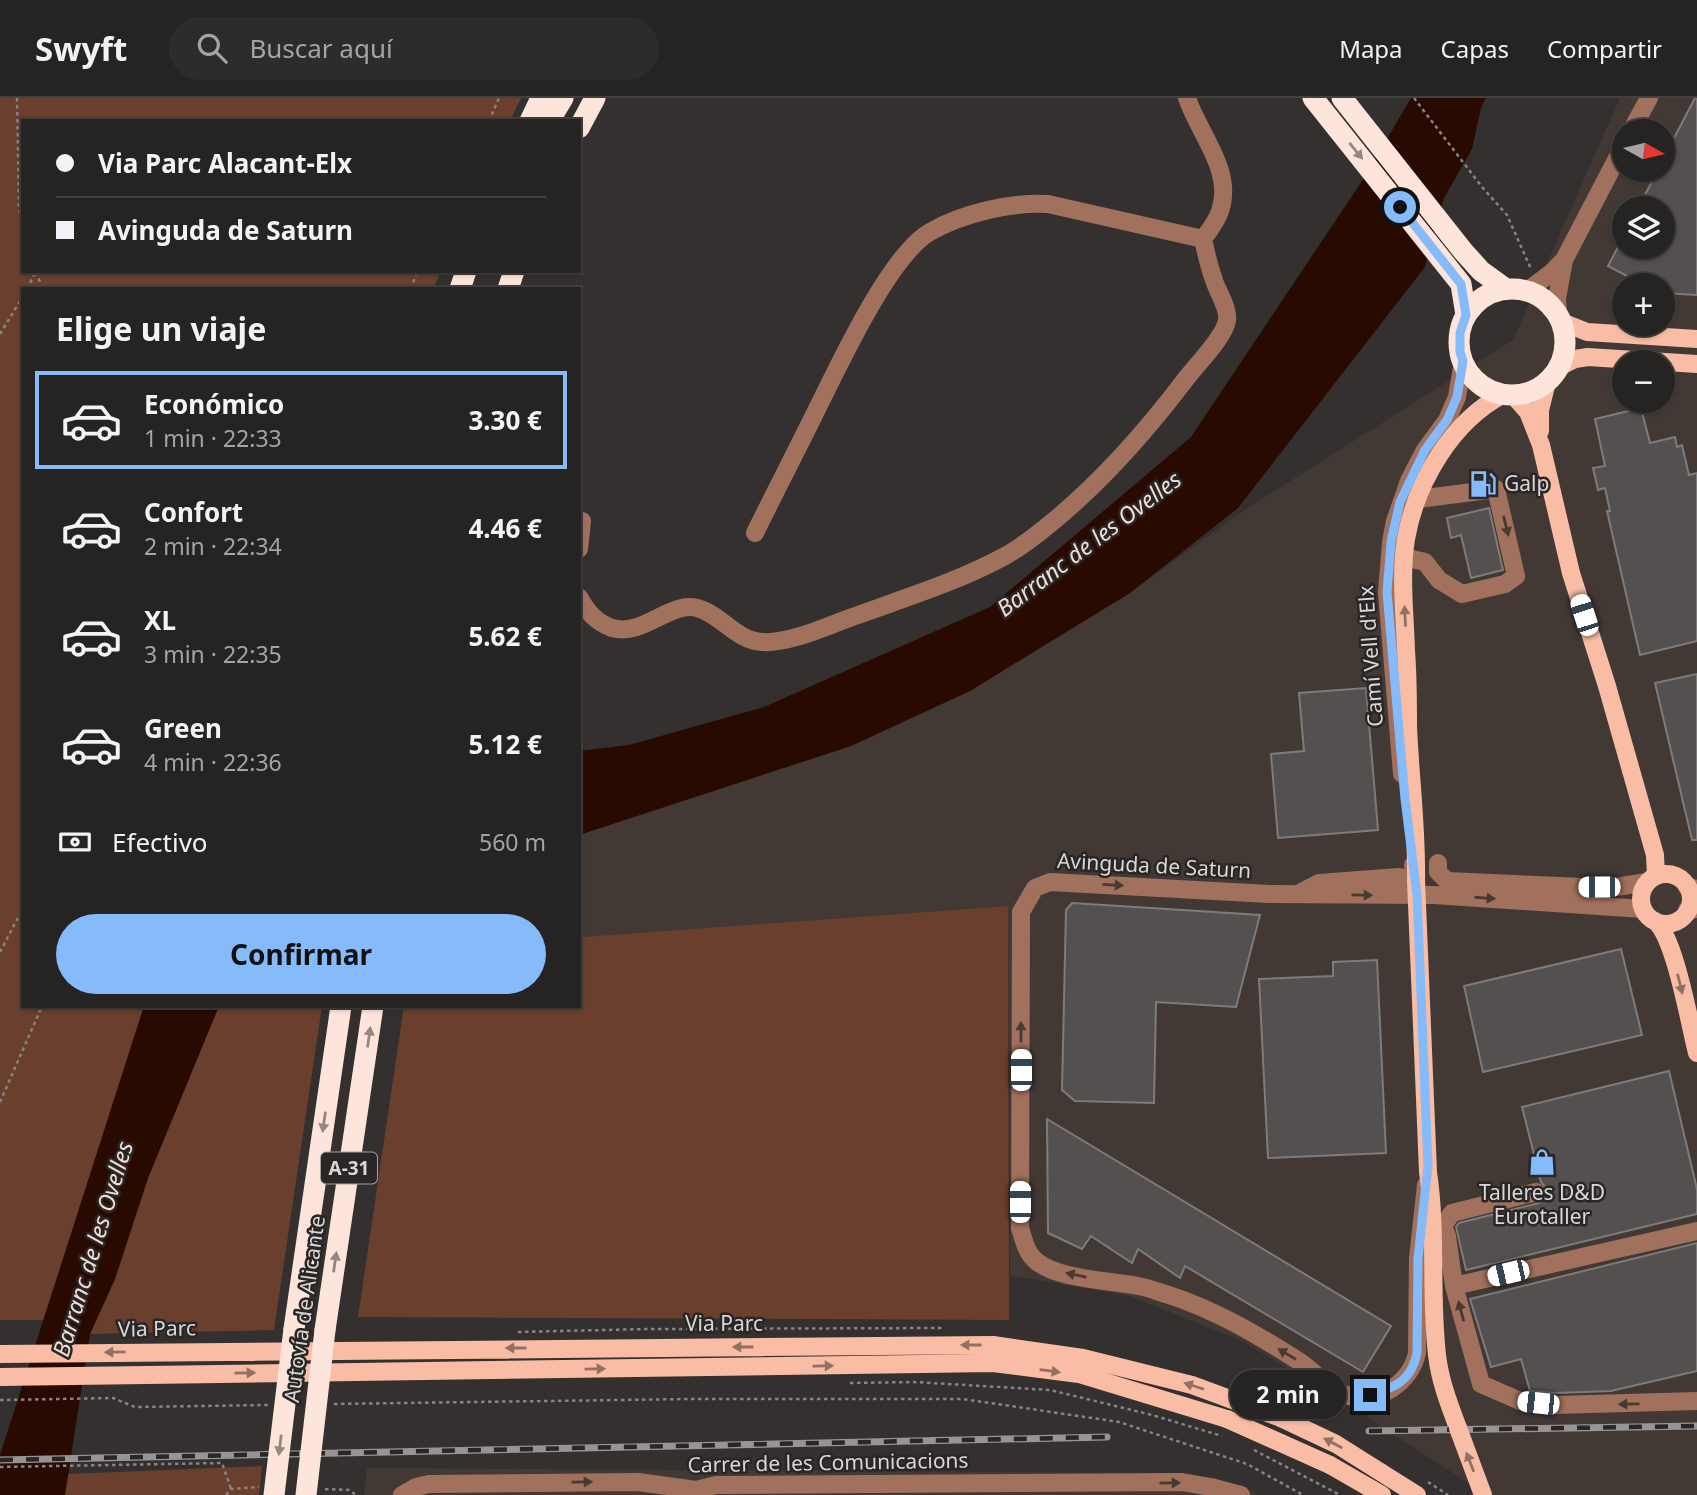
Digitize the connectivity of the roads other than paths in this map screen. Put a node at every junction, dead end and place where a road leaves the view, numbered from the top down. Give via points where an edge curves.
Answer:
1 (541, 98) edge
2 (563, 98) edge
3 (1187, 98) edge
4 (1313, 98) edge
5 (1342, 98) edge
6 (1648, 98) edge
7 (595, 99) edge
8 (531, 119) edge
9 (550, 119) edge
10 (1637, 119) edge
11 (581, 124) edge
12 (1612, 168) edge
13 (1203, 239) junction
14 (1564, 260) junction
15 (1517, 289) junction
16 (1466, 315) junction
17 (1560, 318) junction
18 (1697, 339) edge
19 (1463, 361) junction
20 (1697, 364) edge
21 (1553, 374) junction
22 (1509, 395) junction
23 (1541, 445) junction
24 (1419, 499) junction
25 (582, 521) dead end
26 (581, 530) edge
27 (755, 533) dead end
28 (1404, 557) junction
29 (581, 601) edge
30 (1438, 863) dead end
31 (1657, 878) junction
32 (1416, 887) junction
33 (1692, 888) edge
34 (1561, 895) junction
35 (1692, 910) edge
36 (1649, 915) junction
37 (341, 1008) edge
38 (373, 1008) edge
39 (1697, 1053) edge
40 (1429, 1173) junction
41 (1536, 1192) dead end
42 (1438, 1226) junction
43 (1697, 1231) edge
44 (1454, 1286) junction
45 (0, 1354) edge
46 (1409, 1375) joint
47 (0, 1377) edge
48 (1697, 1401) edge
49 (860, 1490) edge
50 (1028, 1490) edge
51 (409, 1491) edge
52 (696, 1492) edge
53 (274, 1495) edge
54 (306, 1495) edge
55 (1241, 1495) edge
56 (1382, 1495) edge
57 (1418, 1495) edge
58 (1483, 1495) edge

1 - 8 highway
2 - 9 highway
3 - 13 street via 1223,181 1220,213
4 -> 16 highway via 1461,284
5 - 15 highway via 1481,271
6 - 10 street
7 - 11 highway
12 - 14 street
13 - 27 street via 1027,203 1013,203 929,232 885,282
13 - 29 street via 1227,313 1216,342 1086,494 1006,556 960,578 784,640 760,642 738,634 697,608 679,609 621,630 598,623
14 - 15 street via 1551,273
14 - 17 street via 1557,298
15 - 16 highway via 1483,298
15 - 17 highway via 1544,299
16 - 19 highway via 1460,333
17 - 18 main road via 1587,332
17 - 21 highway via 1564,352
19 - 22 highway via 1483,386
19 - 32 street, Camí Vell d'Elx via 1457,397 1409,481 1391,542 1387,592
20 - 21 main road via 1588,357 1575,359
21 - 22 highway via 1531,391
21 - 23 main road via 1540,410
22 - 23 main road via 1528,412
22 - 24 main road, Camí Vell d'Elx via 1480,409 1457,431
23 - 31 main road via 1571,573 1655,855
24 - 28 main road, Camí Vell d'Elx
24 -> 28 street via 1496,489 1516,576 1505,584 1462,594 1439,580 1425,562
25 - 26 street
32 -> 28 main road, Camí Vell d'Elx
30 - 34 street via 1438,872 1447,881
31 - 33 main road via 1682,880
31 - 34 street
31 - 36 main road via 1641,895
32 -> 34 street
32 - 40 main road, Camí Vell d'Elx
46 -> 32 street, Avinguda de Saturn via 1391,1390 1352,1397 1334,1390 1300,1361 1239,1325 1188,1301 1140,1286 1045,1268 1034,1260 1020,1228 1021,912 1035,888 1050,882 1297,894 1319,883 1399,877
33 - 35 main road
34 - 36 street
35 - 36 main road via 1667,924
36 -> 39 main road via 1665,933 1672,952
37 -> 53 highway, Autovía de Alicante / A-31, bridge
54 -> 38 highway, Autovía de Alicante / A-31, bridge
40 - 42 main road, Camí Vell d'Elx
40 - 46 street, Camí Vell d'Elx via 1418,1258 1417,1353
41 - 42 street via 1452,1213
42 - 44 street via 1447,1236
58 -> 42 main road, Camí Vell d'Elx, bridge via 1445,1394 1437,1355
43 - 44 street
48 -> 44 street via 1556,1405 1520,1401 1481,1384
57 -> 45 main road, Via Parc, bridge via 1336,1444 1192,1385 1083,1358 993,1345
47 -> 56 main road, Via Parc, bridge via 993,1363 1079,1374 1227,1419 1330,1465
49 - 50 street, Carrer de les Comunicacions
49 - 52 street, Carrer de les Comunicacions via 716,1485
50 -> 55 street, Carrer de les Comunicacions via 1182,1482
51 -> 52 street, Carrer de les Comunicacions via 429,1484 638,1482

